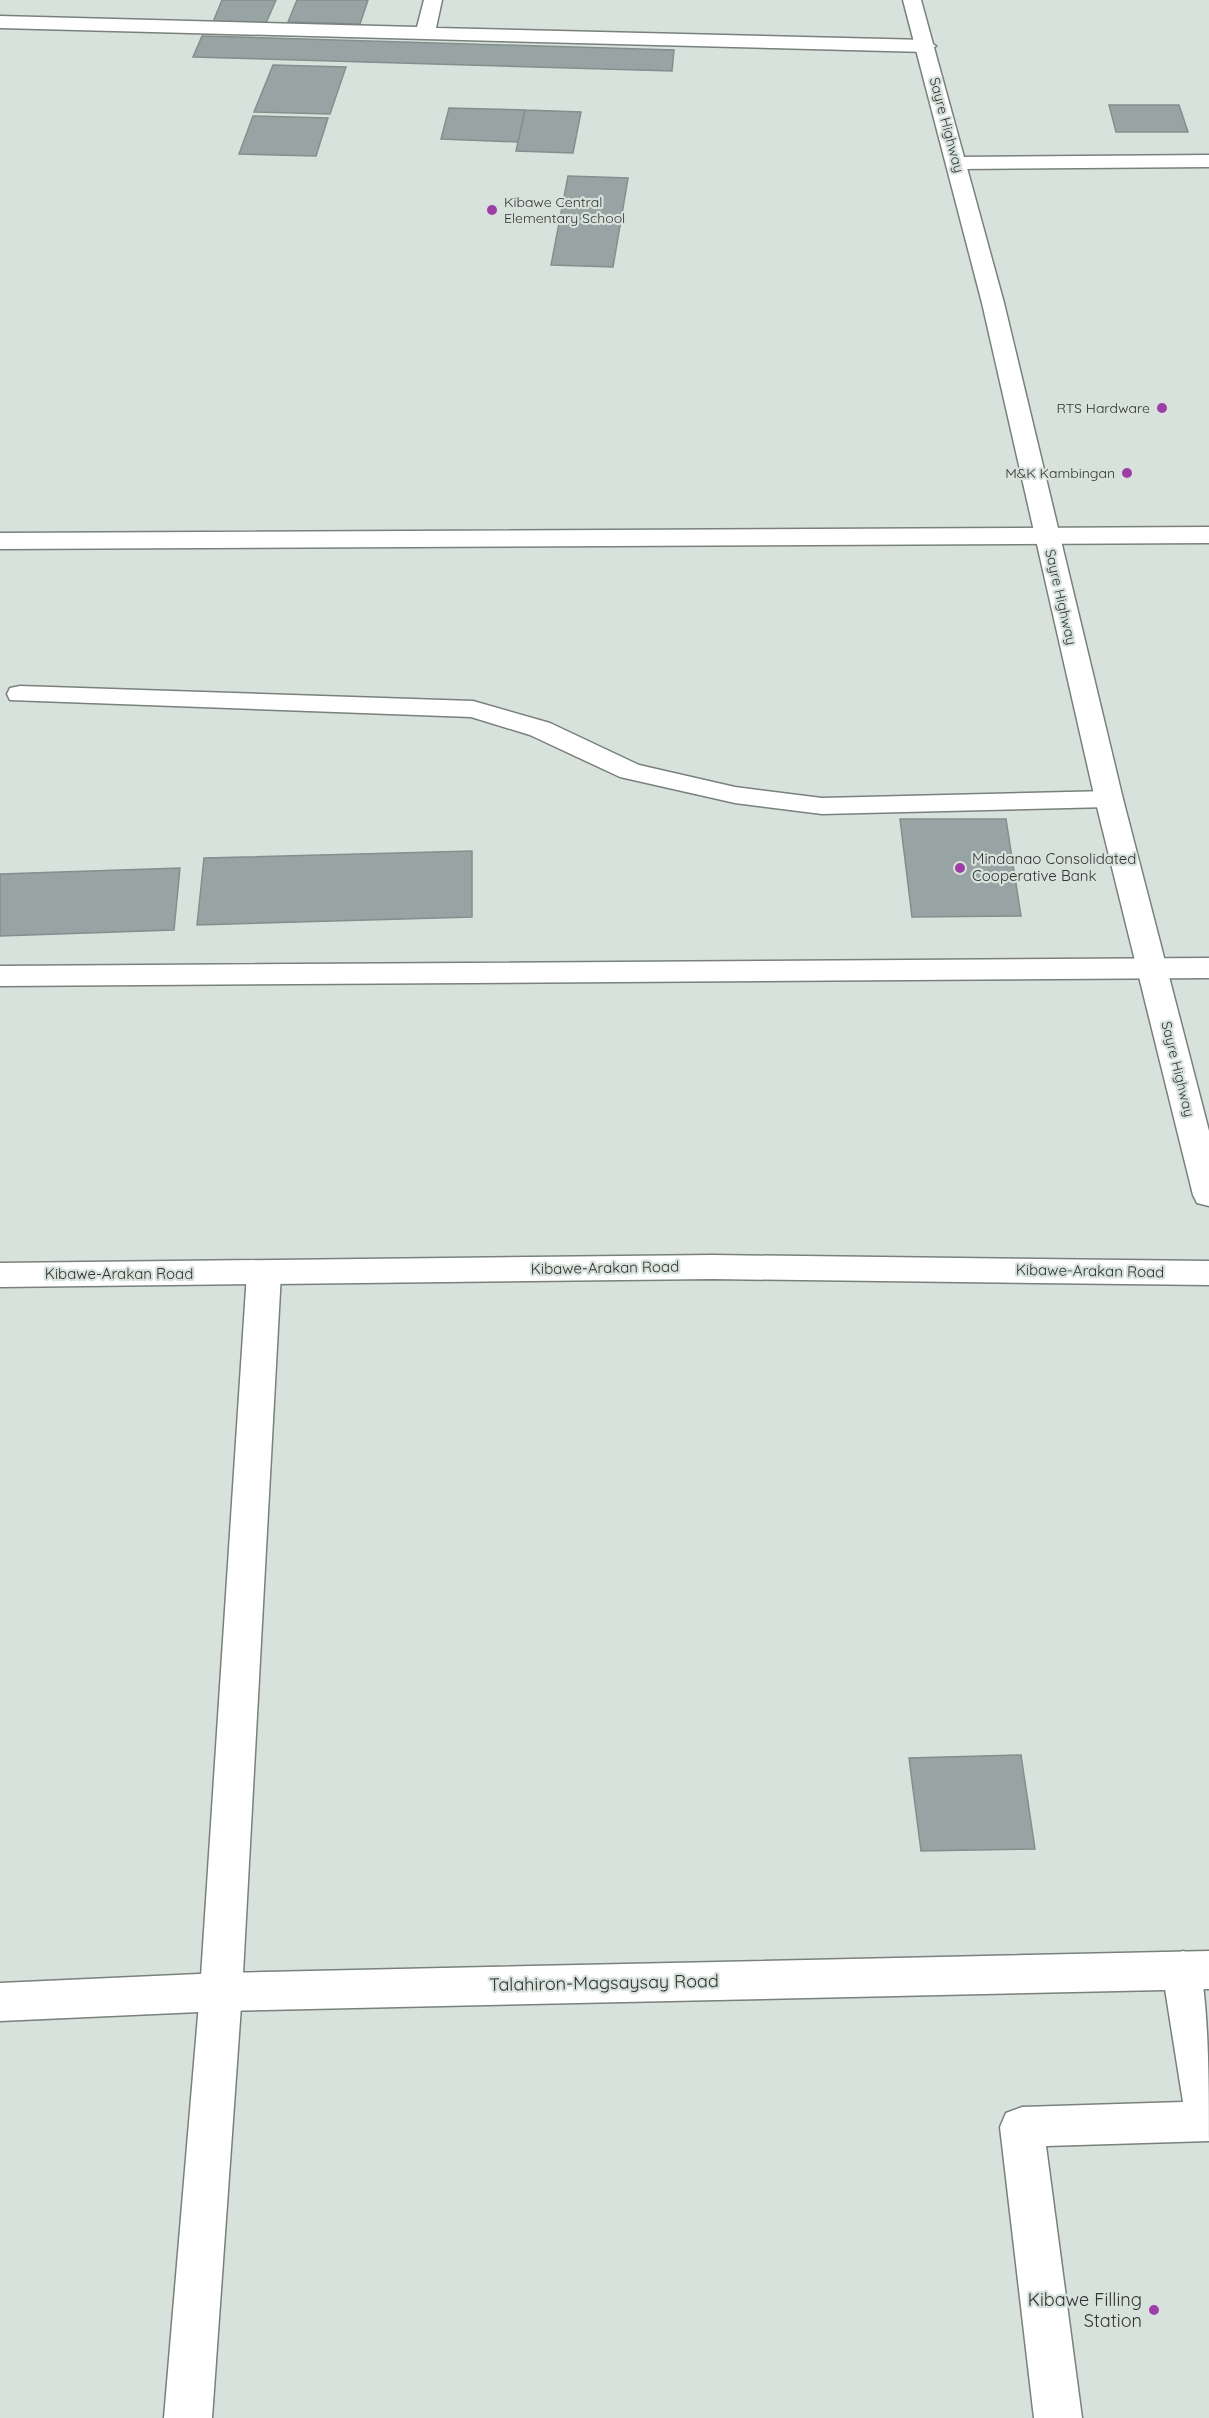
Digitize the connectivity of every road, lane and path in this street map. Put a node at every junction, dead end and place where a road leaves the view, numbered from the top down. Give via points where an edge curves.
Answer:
1 (433, 0) edge
2 (912, 0) edge
3 (0, 22) edge
4 (425, 34) junction
5 (926, 46) junction
6 (1209, 161) edge
7 (957, 163) junction
8 (1209, 535) edge
9 (1047, 536) junction
10 (0, 541) edge
11 (21, 694) dead end
12 (1109, 799) junction
13 (1209, 968) edge
14 (1153, 969) junction
15 (0, 976) edge
16 (1209, 1195) edge
17 (264, 1273) junction
18 (1209, 1273) edge
19 (0, 1275) edge
20 (1196, 1970) edge
21 (221, 1992) junction
22 (0, 2002) edge
23 (1208, 2121) edge
24 (188, 2418) edge
25 (1058, 2418) edge

1 - 4 main road
2 - 5 main road, Sayre Highway
3 - 4 main road
4 - 5 main road
5 - 7 main road, Sayre Highway
6 - 7 main road
7 - 9 main road, Sayre Highway
8 - 9 main road
9 - 10 main road
9 - 12 main road, Sayre Highway
11 - 12 main road via 473,709 540,729 630,771 735,795 822,806
12 - 14 main road, Sayre Highway
13 - 14 main road
14 - 15 main road
14 - 16 main road, Sayre Highway
17 - 18 main road, Kibawe-Arakan Road via 712,1267
17 - 19 main road, Kibawe-Arakan Road
17 - 21 main road
20 - 21 main road, Talahiron-Magsaysay Road
20 - 23 main road
21 - 22 main road, Talahiron-Magsaysay Road
21 - 24 main road
23 - 25 main road via 1022,2127

